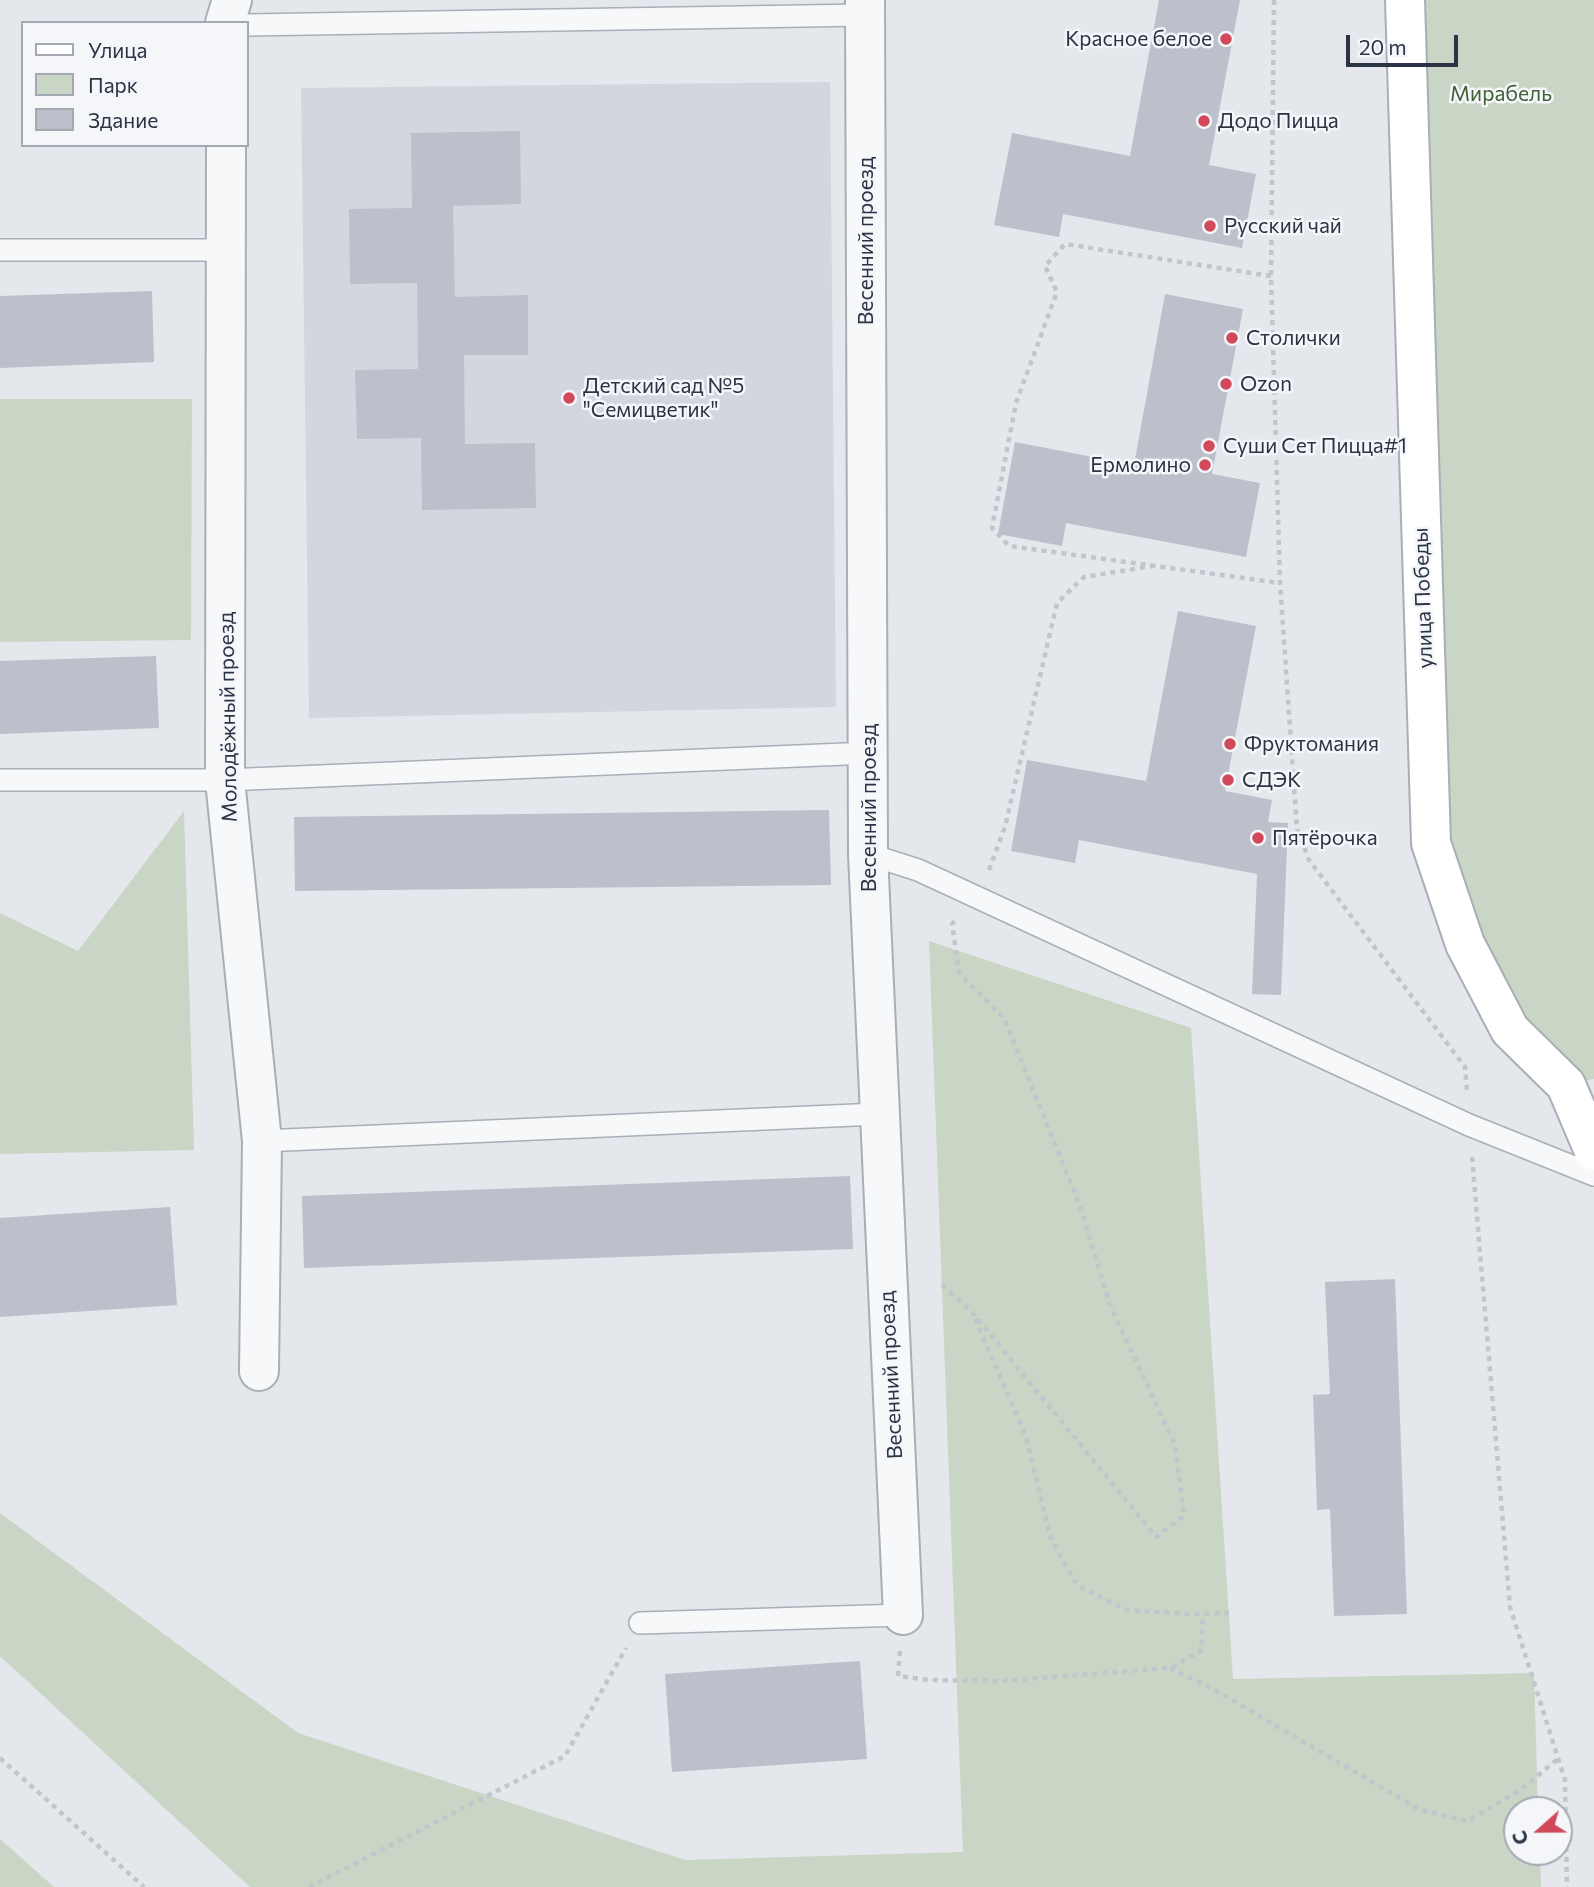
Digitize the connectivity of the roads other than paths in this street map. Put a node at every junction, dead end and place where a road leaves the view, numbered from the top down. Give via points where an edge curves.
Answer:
1 (232, 0) edge
2 (1405, 0) edge
3 (865, 8) edge
4 (226, 21) edge
5 (248, 25) edge
6 (226, 147) edge
7 (0, 250) edge
8 (226, 250) junction
9 (869, 753) junction
10 (0, 780) edge
11 (225, 780) junction
12 (868, 854) junction
13 (1580, 1082) edge
14 (878, 1114) junction
15 (262, 1141) junction
16 (1594, 1151) edge
17 (1594, 1175) edge
18 (259, 1371) dead end
19 (903, 1615) joint
20 (640, 1623) road end

1 - 4 street
2 - 13 street, улица Победы via 1431,843 1465,944 1510,1030
3 - 5 lane
3 - 9 street, Весенний проезд
6 - 8 street, Молодёжный проезд
7 - 8 lane
8 - 11 street, Молодёжный проезд
9 - 11 lane
9 - 12 street, Весенний проезд
10 - 11 lane
11 - 15 street, Молодёжный проезд
12 - 14 street, Весенний проезд
12 - 17 lane via 918,870 1469,1125
13 - 16 street, улица Победы
14 - 15 lane
14 - 19 street, Весенний проезд
15 - 18 street, Молодёжный проезд
19 - 20 lane

